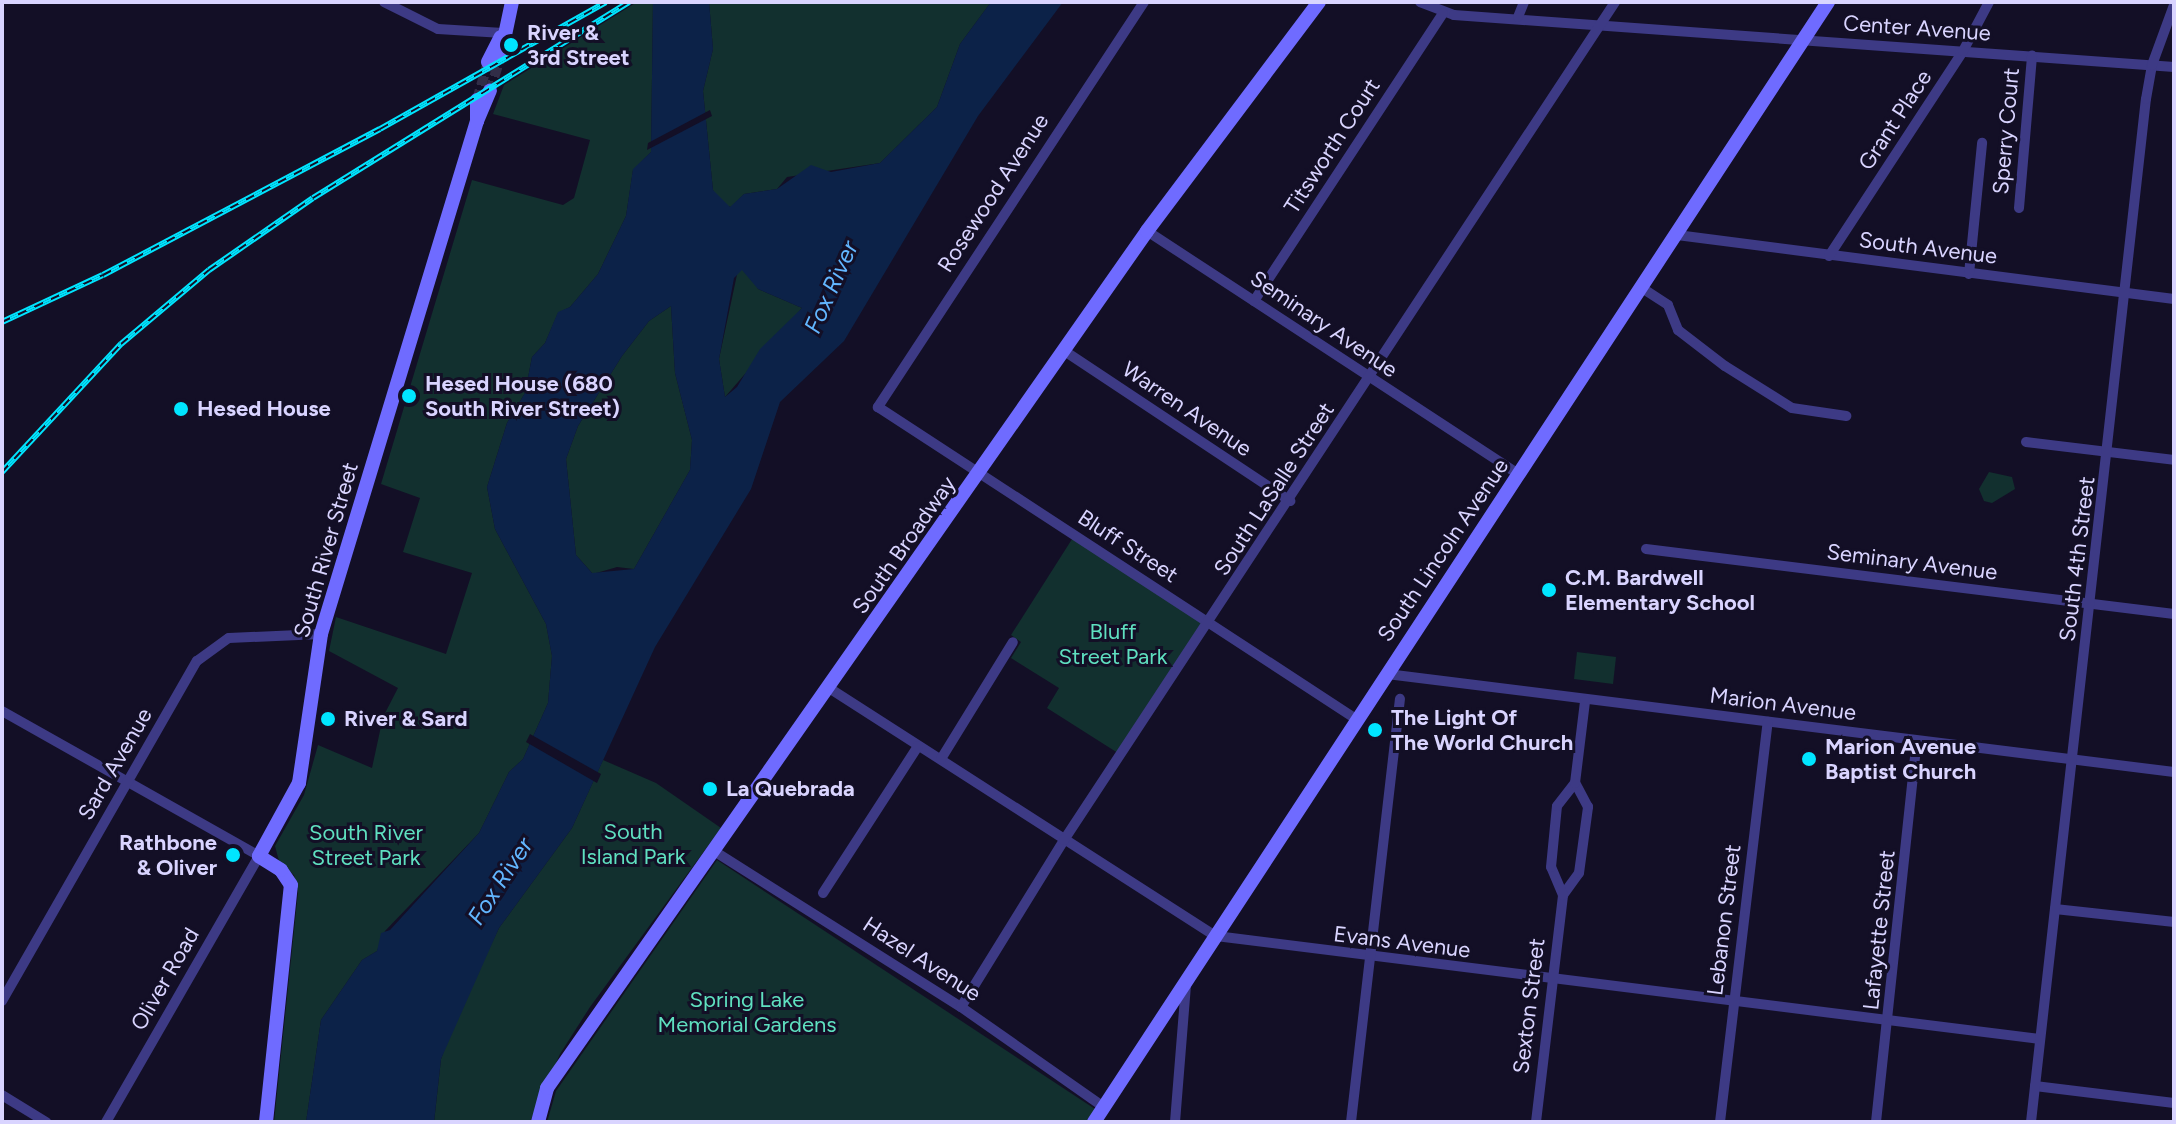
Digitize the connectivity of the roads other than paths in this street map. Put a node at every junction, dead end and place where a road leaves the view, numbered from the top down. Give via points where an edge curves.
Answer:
1 (384, 2) edge
2 (512, 2) edge
3 (1144, 2) edge
4 (1319, 2) edge
5 (1420, 2) edge
6 (1524, 2) edge
7 (1615, 2) edge
8 (1828, 2) edge
9 (1989, 2) edge
10 (2174, 5) edge
11 (1443, 13) junction
12 (1518, 17) junction
13 (1604, 22) junction
14 (503, 33) junction
15 (1803, 40) junction
16 (1963, 51) junction
17 (2032, 56) junction
18 (495, 58) tunnel mouth
19 (2152, 65) junction
20 (2174, 67) edge
21 (490, 91) tunnel mouth
22 (477, 100) tunnel mouth
23 (477, 121) junction
24 (1982, 143) dead end
25 (2019, 208) dead end
26 (1147, 231) junction
27 (1677, 235) junction
28 (1829, 256) junction
29 (1969, 274) junction
30 (1642, 288) junction
31 (2126, 293) junction
32 (2174, 299) edge
33 (1254, 301) junction
34 (1063, 350) junction
35 (1370, 378) junction
36 (878, 407) joint
37 (1846, 416) dead end
38 (2026, 442) dead end
39 (2110, 452) junction
40 (2174, 460) edge
41 (981, 475) junction
42 (1520, 475) junction
43 (1290, 501) junction
44 (1646, 549) dead end
45 (2092, 604) junction
46 (2174, 614) edge
47 (1211, 623) junction
48 (321, 634) junction
49 (1013, 642) dead end
50 (1387, 674) junction
51 (829, 688) junction
52 (1400, 699) dead end
53 (1585, 701) junction
54 (2, 711) edge
55 (1356, 719) junction
56 (1768, 722) junction
57 (1917, 741) junction
58 (918, 746) junction
59 (941, 759) junction
60 (2073, 761) junction
61 (2174, 772) edge
62 (126, 783) junction
63 (1575, 783) junction
64 (1064, 840) junction
65 (714, 851) junction
66 (259, 856) junction
67 (823, 893) dead end
68 (1563, 895) junction
69 (2055, 909) junction
70 (2174, 922) edge
71 (1216, 936) junction
72 (1371, 958) junction
73 (1552, 981) junction
74 (1187, 983) junction
75 (1734, 1000) junction
76 (2, 1001) edge
77 (964, 1002) junction
78 (1890, 1019) junction
79 (2040, 1039) junction
80 (2035, 1086) junction
81 (2, 1095) edge
82 (2174, 1103) edge
83 (1104, 1107) junction
84 (46, 1122) edge
85 (106, 1122) edge
86 (266, 1122) edge
87 (538, 1122) edge
88 (1094, 1122) edge
89 (1175, 1122) edge
90 (1351, 1122) edge
91 (1536, 1122) edge
92 (1720, 1122) edge
93 (1876, 1122) edge
94 (2031, 1122) edge

1 - 14 street via 438,29
2 - 14 street
3 - 36 street, Rosewood Avenue
4 - 26 street, South Broadway
5 - 11 street, Center Avenue
6 - 12 street
7 - 13 street, South LaSalle Street
8 - 15 street, South Lincoln Avenue
9 - 16 street, Grant Place
10 - 19 street, South 4th Street
11 - 12 street, Center Avenue
11 - 33 street, Titsworth Court
12 - 13 street, Center Avenue
13 - 15 street, Center Avenue
13 - 35 street, South LaSalle Street
14 - 18 street
15 - 16 street, Center Avenue
15 - 27 street, South Lincoln Avenue
16 - 17 street, Center Avenue
16 - 28 street, Grant Place
17 - 19 street, Center Avenue
17 - 25 street, Sperry Court
19 - 20 street, Center Avenue
19 - 31 street, South 4th Street
21 - 23 street, South River Street
22 - 23 street, South River Street
23 - 48 street, South River Street
24 - 29 street, Sperry Court
26 - 33 street, Seminary Avenue
26 - 34 street, South Broadway
27 - 28 street, South Avenue
27 - 30 street, South Lincoln Avenue
28 - 29 street, South Avenue
29 - 31 street, South Avenue
30 - 37 street via 1668,305 1678,330 1725,366 1792,408
30 - 42 street, South Lincoln Avenue
31 - 32 street, South Avenue
31 - 39 street, South 4th Street
33 - 35 street, Seminary Avenue
34 - 41 street, South Broadway
34 - 43 street, Warren Avenue
35 - 42 street, Seminary Avenue
35 - 43 street, South LaSalle Street
36 - 41 street, Bluff Street
38 - 39 street
39 - 40 street
39 - 45 street, South 4th Street
41 - 47 street, Bluff Street
41 - 51 street, South Broadway
42 - 50 street, South Lincoln Avenue
43 - 47 street, South LaSalle Street
44 - 45 street, Seminary Avenue
45 - 46 street, Seminary Avenue
45 - 60 street, South 4th Street
47 - 55 street, Bluff Street
47 - 64 street, South LaSalle Street
48 - 62 street, Sard Avenue via 229,638 197,661
48 - 66 street, South River Street via 299,783
49 - 59 street
50 - 53 street, Marion Avenue
50 - 55 street, South Lincoln Avenue
51 - 58 street, Evans Avenue
51 - 65 street, South Broadway
52 - 72 street
53 - 56 street, Marion Avenue
53 - 63 street, Sexton Street
54 - 62 street
55 - 71 street, South Lincoln Avenue
56 - 57 street, Marion Avenue
56 - 75 street, Lebanon Street
57 - 60 street, Marion Avenue
57 - 78 street, Lafayette Street
58 - 59 street, Evans Avenue
58 - 67 street
59 - 64 street, Evans Avenue
60 - 61 street, Marion Avenue
60 - 69 street, South 4th Street
62 - 66 street
62 - 76 street, Sard Avenue
63 - 68 street, Sexton Street via 1557,806 1551,867
63 - 68 street, Sexton Street via 1588,807 1579,873
64 - 71 street, Evans Avenue
64 - 77 street, South LaSalle Street
65 - 77 street, Hazel Avenue
65 - 87 street, South Broadway via 547,1088
66 - 85 street, Oliver Road
66 - 86 street via 281,870 291,885
68 - 73 street, Sexton Street
69 - 70 street
69 - 79 street, South 4th Street
71 - 72 street, Evans Avenue
71 - 74 street, South Lincoln Avenue
72 - 73 street, Evans Avenue
72 - 90 street
73 - 75 street, Evans Avenue
73 - 91 street, Sexton Street
74 - 83 street, South Lincoln Avenue
74 - 89 street
75 - 78 street, Evans Avenue
75 - 92 street, Lebanon Street
77 - 83 street, Hazel Avenue
78 - 79 street, Evans Avenue
78 - 93 street, Lafayette Street
79 - 80 street, South 4th Street
80 - 82 street
80 - 94 street, South 4th Street
81 - 84 street
83 - 88 street, South Lincoln Avenue

